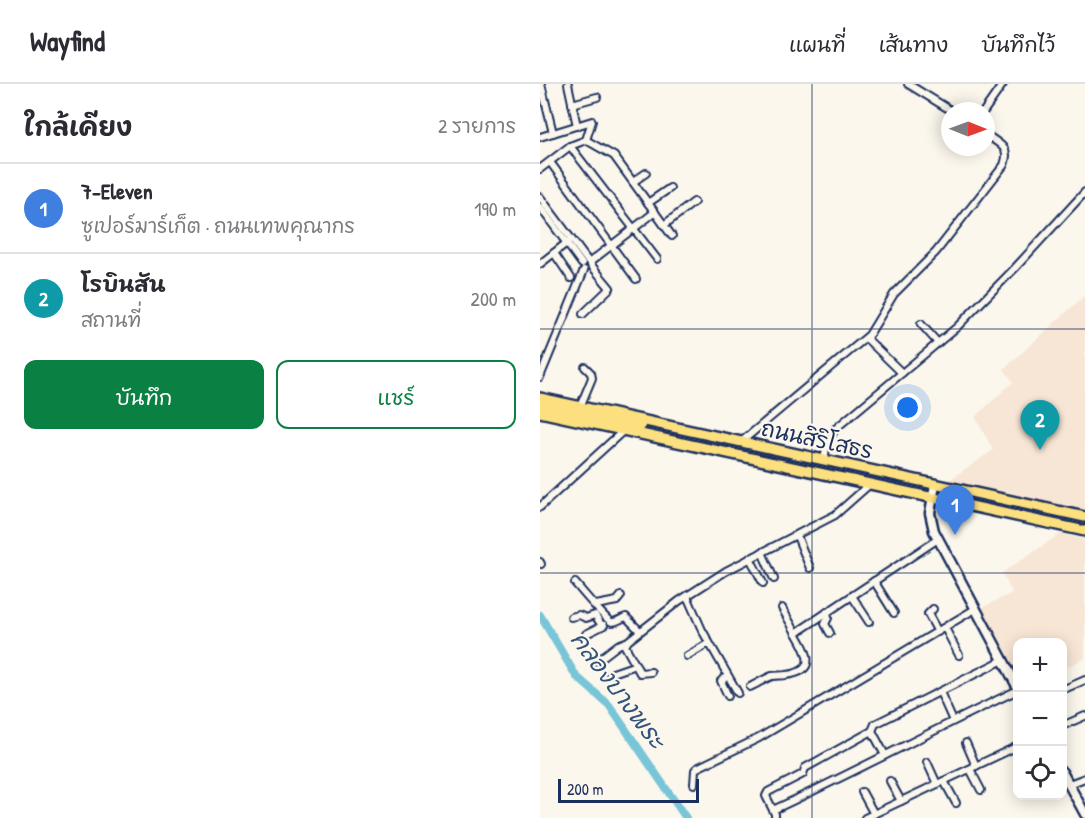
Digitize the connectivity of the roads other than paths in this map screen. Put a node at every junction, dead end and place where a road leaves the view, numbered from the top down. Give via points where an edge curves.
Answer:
1 (540, 84) edge
2 (568, 84) edge
3 (908, 84) edge
4 (1003, 84) edge
5 (597, 97) dead end
6 (990, 102) edge
7 (572, 104) junction
8 (941, 104) edge
9 (578, 126) junction
10 (553, 133) junction
11 (540, 137) edge
12 (586, 140) junction
13 (995, 141) edge
14 (570, 146) junction
15 (550, 162) junction
16 (540, 169) edge
17 (646, 173) dead end
18 (633, 182) junction
19 (670, 188) dead end
20 (1085, 192) edge
21 (540, 197) edge
22 (694, 202) dead end
23 (648, 203) junction
24 (540, 207) edge
25 (655, 212) junction
26 (664, 225) junction
27 (634, 228) junction
28 (672, 236) dead end
29 (570, 241) junction
30 (612, 246) junction
31 (554, 253) junction
32 (657, 259) dead end
33 (540, 264) edge
34 (587, 264) junction
35 (571, 279) dead end
36 (636, 279) dead end
37 (583, 314) dead end
38 (921, 324) dead end
39 (866, 338) junction
40 (938, 343) junction
41 (585, 367) dead end
42 (902, 373) junction
43 (540, 377) edge
44 (540, 405) edge
45 (580, 406) junction
46 (623, 431) junction
47 (690, 431) junction
48 (741, 442) junction
49 (824, 460) junction
50 (870, 484) junction
51 (935, 485) junction
52 (932, 498) junction
53 (540, 507) edge
54 (1085, 517) edge
55 (1085, 531) edge
56 (796, 536) junction
57 (938, 539) junction
58 (762, 552) junction
59 (750, 558) junction
60 (810, 568) dead end
61 (774, 579) dead end
62 (874, 581) junction
63 (575, 583) dead end
64 (763, 583) dead end
65 (621, 596) dead end
66 (687, 596) junction
67 (852, 596) junction
68 (596, 605) junction
69 (782, 608) dead end
70 (933, 609) dead end
71 (975, 609) junction
72 (827, 612) junction
73 (894, 613) dead end
74 (571, 617) dead end
75 (610, 622) junction
76 (869, 622) dead end
77 (602, 626) junction
78 (945, 628) junction
79 (640, 631) junction
80 (938, 632) junction
81 (796, 633) junction
82 (830, 633) dead end
83 (586, 634) dead end
84 (626, 642) junction
85 (709, 643) junction
86 (959, 655) dead end
87 (687, 656) dead end
88 (1003, 660) junction
89 (597, 661) dead end
90 (636, 665) junction
91 (651, 672) dead end
92 (610, 674) dead end
93 (728, 676) junction
94 (1085, 680) edge
95 (1013, 681) edge
96 (750, 687) dead end
97 (1067, 688) edge
98 (1013, 691) edge
99 (940, 692) junction
100 (738, 693) dead end
101 (728, 696) dead end
102 (1085, 716) edge
103 (953, 721) junction
104 (1067, 724) edge
105 (872, 731) junction
106 (966, 743) dead end
107 (1013, 748) edge
108 (885, 755) junction
109 (927, 762) dead end
110 (973, 767) junction
111 (1085, 777) edge
112 (890, 781) dead end
113 (944, 781) junction
114 (1067, 781) edge
115 (694, 784) dead end
116 (937, 784) junction
117 (1069, 784) junction
118 (981, 790) dead end
119 (862, 792) dead end
120 (901, 801) junction
121 (956, 803) dead end
122 (774, 814) edge
123 (874, 814) junction
124 (1085, 814) edge
125 (865, 818) edge

1 - 10 street
2 - 7 street
3 - 8 street
4 - 6 street
5 - 7 street
7 - 9 street
9 - 10 street
9 - 12 street via 592,121
10 - 11 street
12 - 14 street
12 - 18 street via 614,156
13 - 39 street via 1006,150 1004,165 936,252 894,294
14 - 15 street
14 - 27 street
15 - 16 street
15 - 30 street
17 - 18 street
18 - 23 street
19 - 23 street
20 - 40 street
21 - 29 street
22 - 26 street
23 - 25 street
24 - 29 street
25 - 26 street
25 - 27 street
26 - 28 street
27 - 30 street
27 - 32 street
29 - 31 street
29 - 34 street
30 - 34 street
30 - 36 street
31 - 33 street
31 - 35 street
34 - 37 street via 610,288
34 - 43 street
38 - 40 street
39 - 42 street
39 - 48 street
40 - 42 street
41 - 45 street via 592,378
42 - 49 street via 835,429
44 - 45 highway, ถนนสิริโสธร
44 - 46 highway, ถนนสิริโสธร
44 - 47 highway via 627,424
45 - 47 highway, ถนนสิริโสธร
46 - 50 highway, ถนนสิริโสธร
46 - 53 street
47 - 48 highway, ถนนสิริโสธร
48 - 49 highway, ถนนสิริโสธร
49 - 51 highway, ถนนสิริโสธร
50 - 52 highway, ถนนสิริโสธร
50 - 56 street via 835,515
51 - 52 main road
51 - 54 highway, ถนนสิริโสธร
52 - 55 highway, ถนนสิริโสธร
52 - 57 main road via 932,521
56 - 58 street
56 - 60 street
57 - 62 street
57 - 71 main road
58 - 59 street
58 - 61 street
59 - 64 street
59 - 66 street
62 - 67 street
62 - 73 street
63 - 68 street
65 - 68 street via 617,601
66 - 79 street
66 - 85 street
67 - 72 street
67 - 76 street
68 - 75 street
69 - 81 street
70 - 80 street via 928,614
71 - 78 street
71 - 88 main road
72 - 81 street
72 - 82 street via 825,624
74 - 77 street via 595,615
75 - 77 street
75 - 79 street via 626,617
77 - 83 street
78 - 80 street
78 - 86 street
79 - 84 street
80 - 115 street via 759,738 697,768
81 - 96 street via 807,653 807,666 797,673 773,676
84 - 89 street
84 - 90 street
85 - 87 street
85 - 93 street
88 - 95 main road
88 - 99 street
90 - 91 street via 640,673
90 - 92 street
93 - 100 street
93 - 101 street via 721,681
94 - 97 street
98 - 103 street
99 - 103 street
99 - 105 street via 875,724
102 - 104 street
103 - 108 street
105 - 108 street
105 - 122 street via 768,792
106 - 110 street
107 - 110 street
108 - 122 street
109 - 116 street
110 - 113 street
110 - 118 street
111 - 117 street
112 - 120 street
113 - 116 street
113 - 121 street
114 - 117 main road
116 - 120 street
117 - 124 main road
119 - 123 street
120 - 123 street
123 - 125 street

